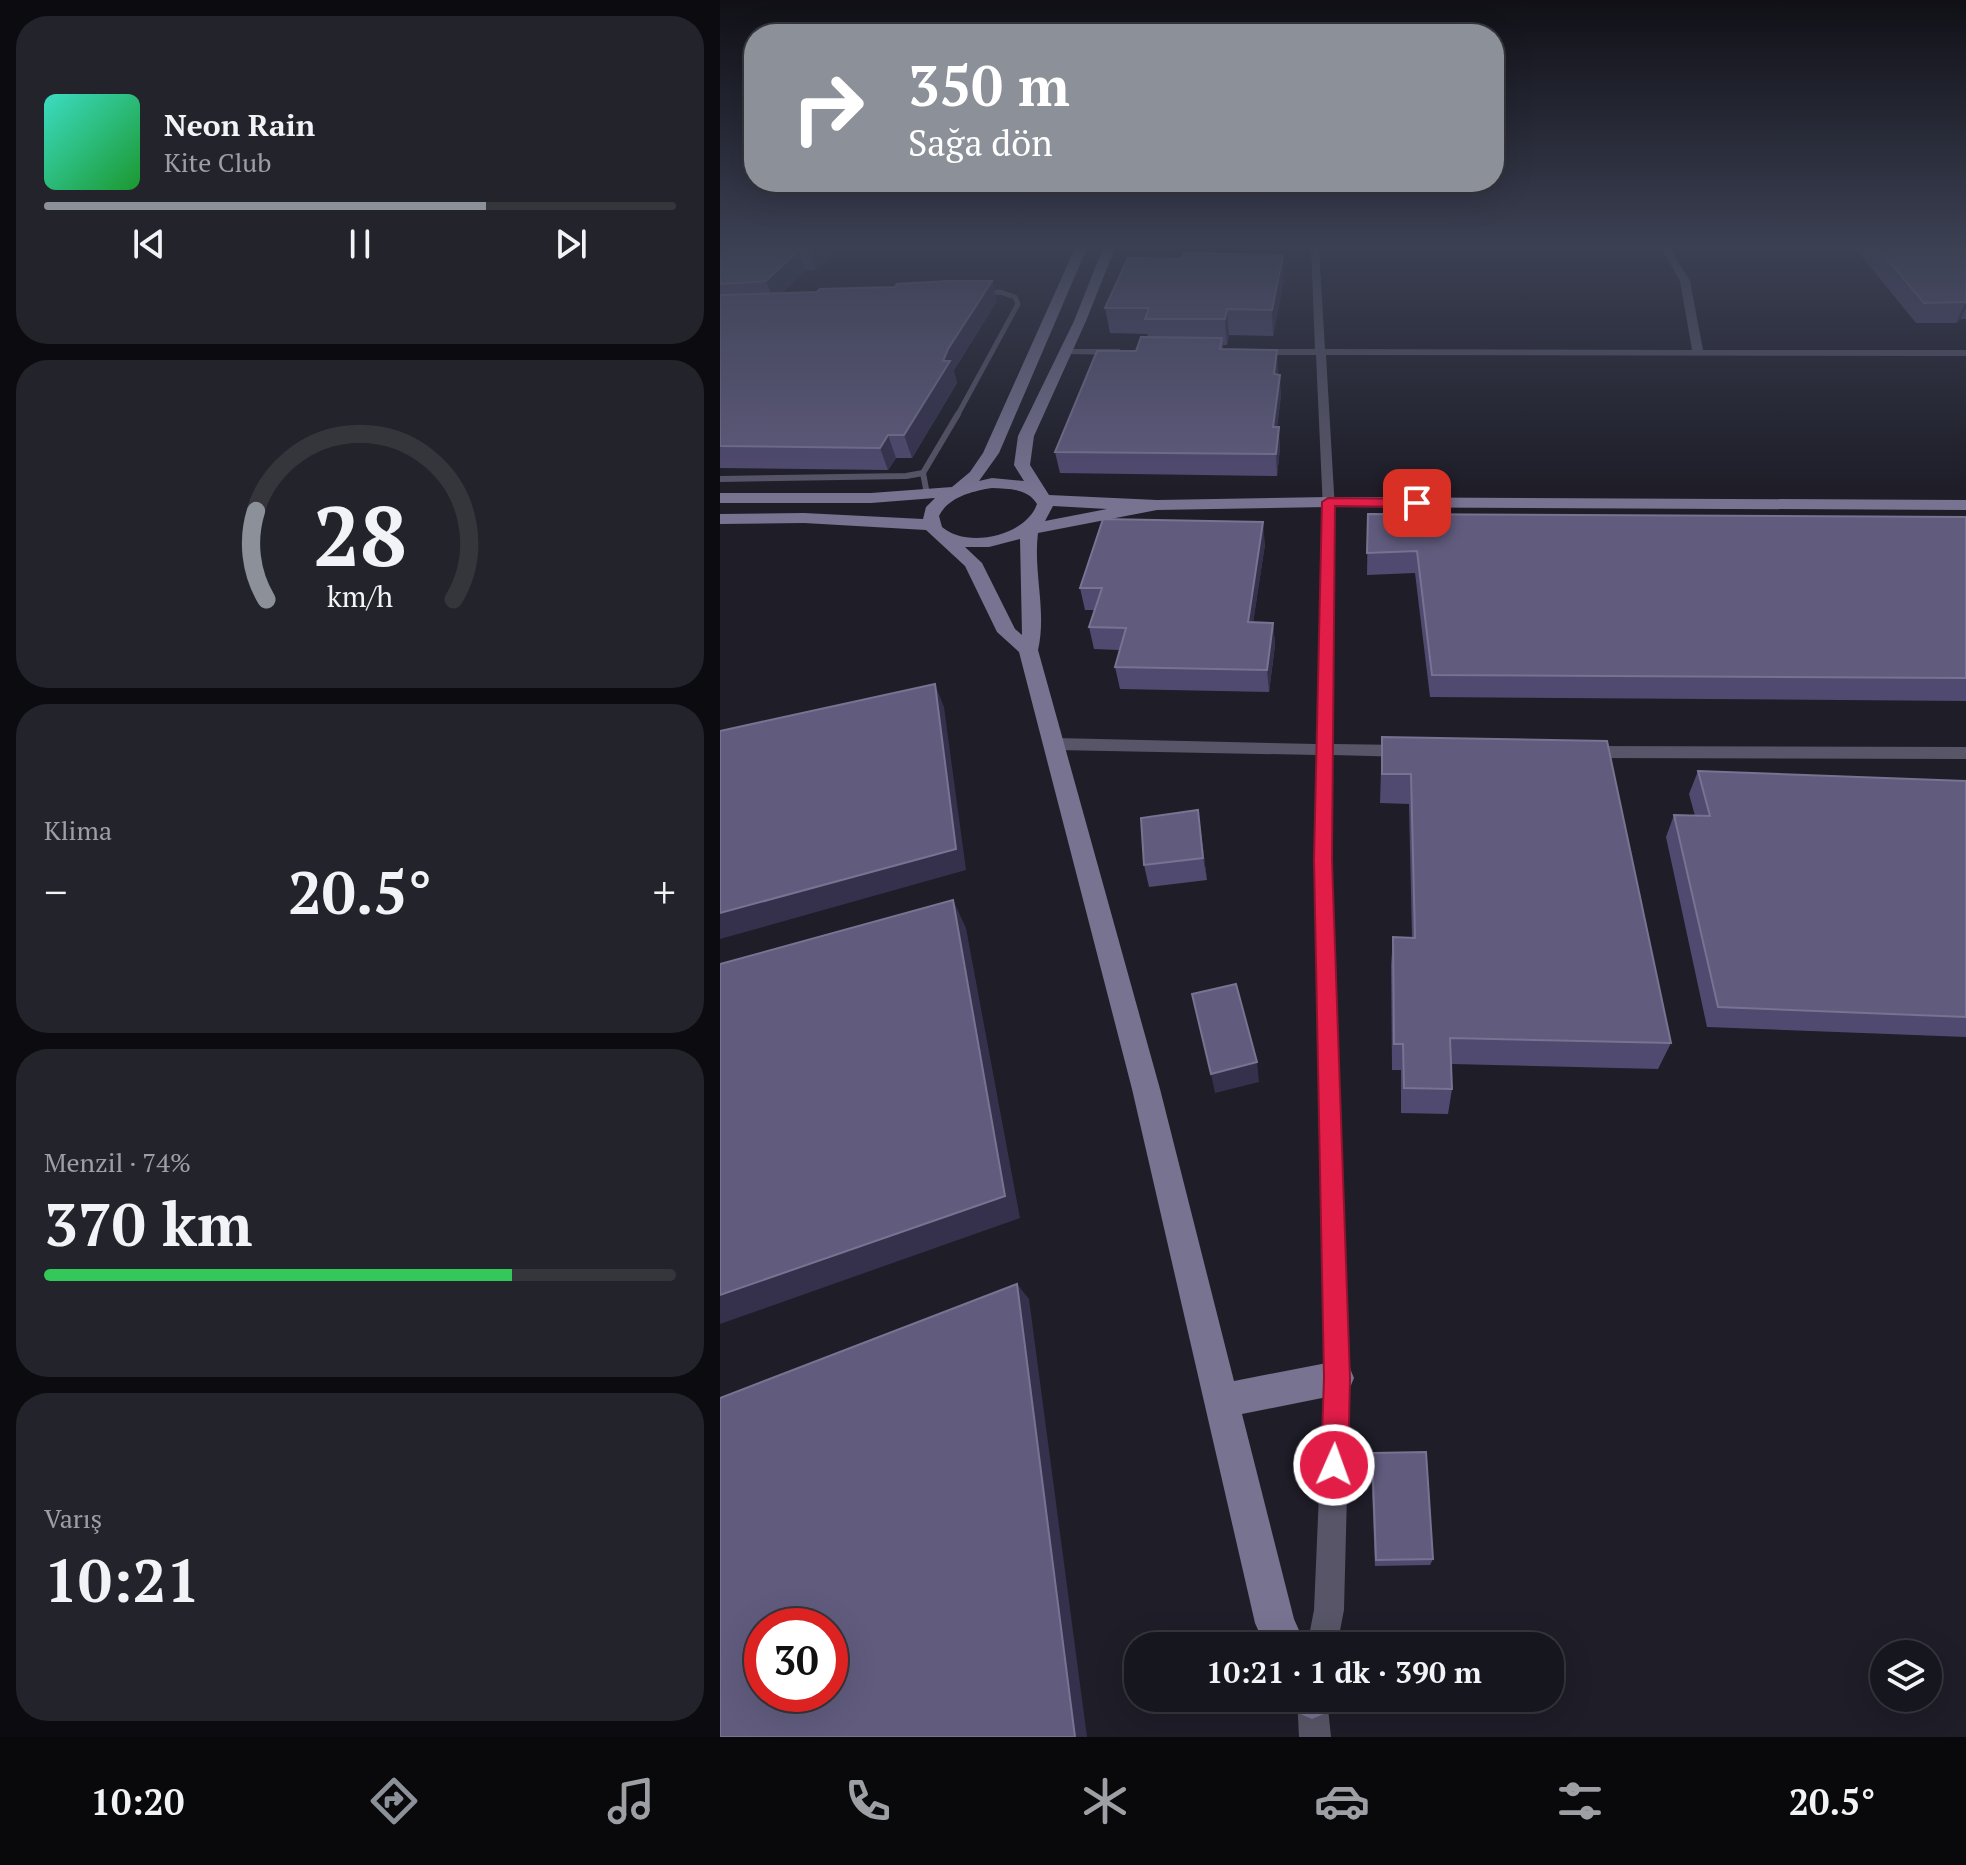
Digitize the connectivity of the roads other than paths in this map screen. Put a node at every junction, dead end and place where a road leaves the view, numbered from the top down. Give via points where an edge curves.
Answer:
1 (1005, 329) edge
2 (1045, 329) edge
3 (1075, 329) edge
4 (1320, 329) edge
5 (1694, 329) edge
6 (1066, 351) junction
7 (1129, 352) edge
8 (1241, 352) edge
9 (1698, 352) junction
10 (1321, 353) junction
11 (1966, 353) edge
12 (923, 473) junction
13 (720, 479) edge
14 (956, 492) junction
15 (927, 494) junction
16 (1041, 496) junction
17 (720, 498) edge
18 (1328, 502) junction
19 (1157, 505) junction
20 (1966, 505) edge
21 (720, 519) edge
22 (1030, 529) junction
23 (938, 531) junction
24 (1028, 650) junction
25 (1056, 744) junction
26 (1325, 751) junction
27 (1419, 751) edge
28 (1575, 751) edge
29 (1966, 753) edge
30 (1337, 1378) junction
31 (1222, 1401) junction
32 (1279, 1632) edge
33 (1325, 1632) edge
34 (1313, 1712) edge
35 (1315, 1737) edge

1 - 12 lane
2 - 14 street via 991,453
3 - 6 street
4 - 10 street
5 - 9 street
6 - 7 street
6 - 16 street via 1026,436 1022,465
8 - 10 street
9 - 10 street
9 - 11 street
10 - 18 street
12 - 13 lane
12 - 15 lane
14 - 15 street
14 - 16 street via 992,483 1018,485
14 - 23 street via 934,510 930,520
15 - 17 street
16 - 19 street via 1080,504
16 - 22 street via 1046,509
18 - 19 street
18 - 20 street
18 - 26 street
19 - 22 street
21 - 23 street via 804,518
22 - 23 street via 986,543 958,542
22 - 24 street via 1025,550 1035,629
23 - 24 street via 973,563 1007,632
24 - 25 street
25 - 26 street
25 - 31 street
26 - 27 street
26 - 30 street via 1323,860
28 - 29 street
30 - 31 street
30 - 33 street
31 - 32 street
34 - 35 street

